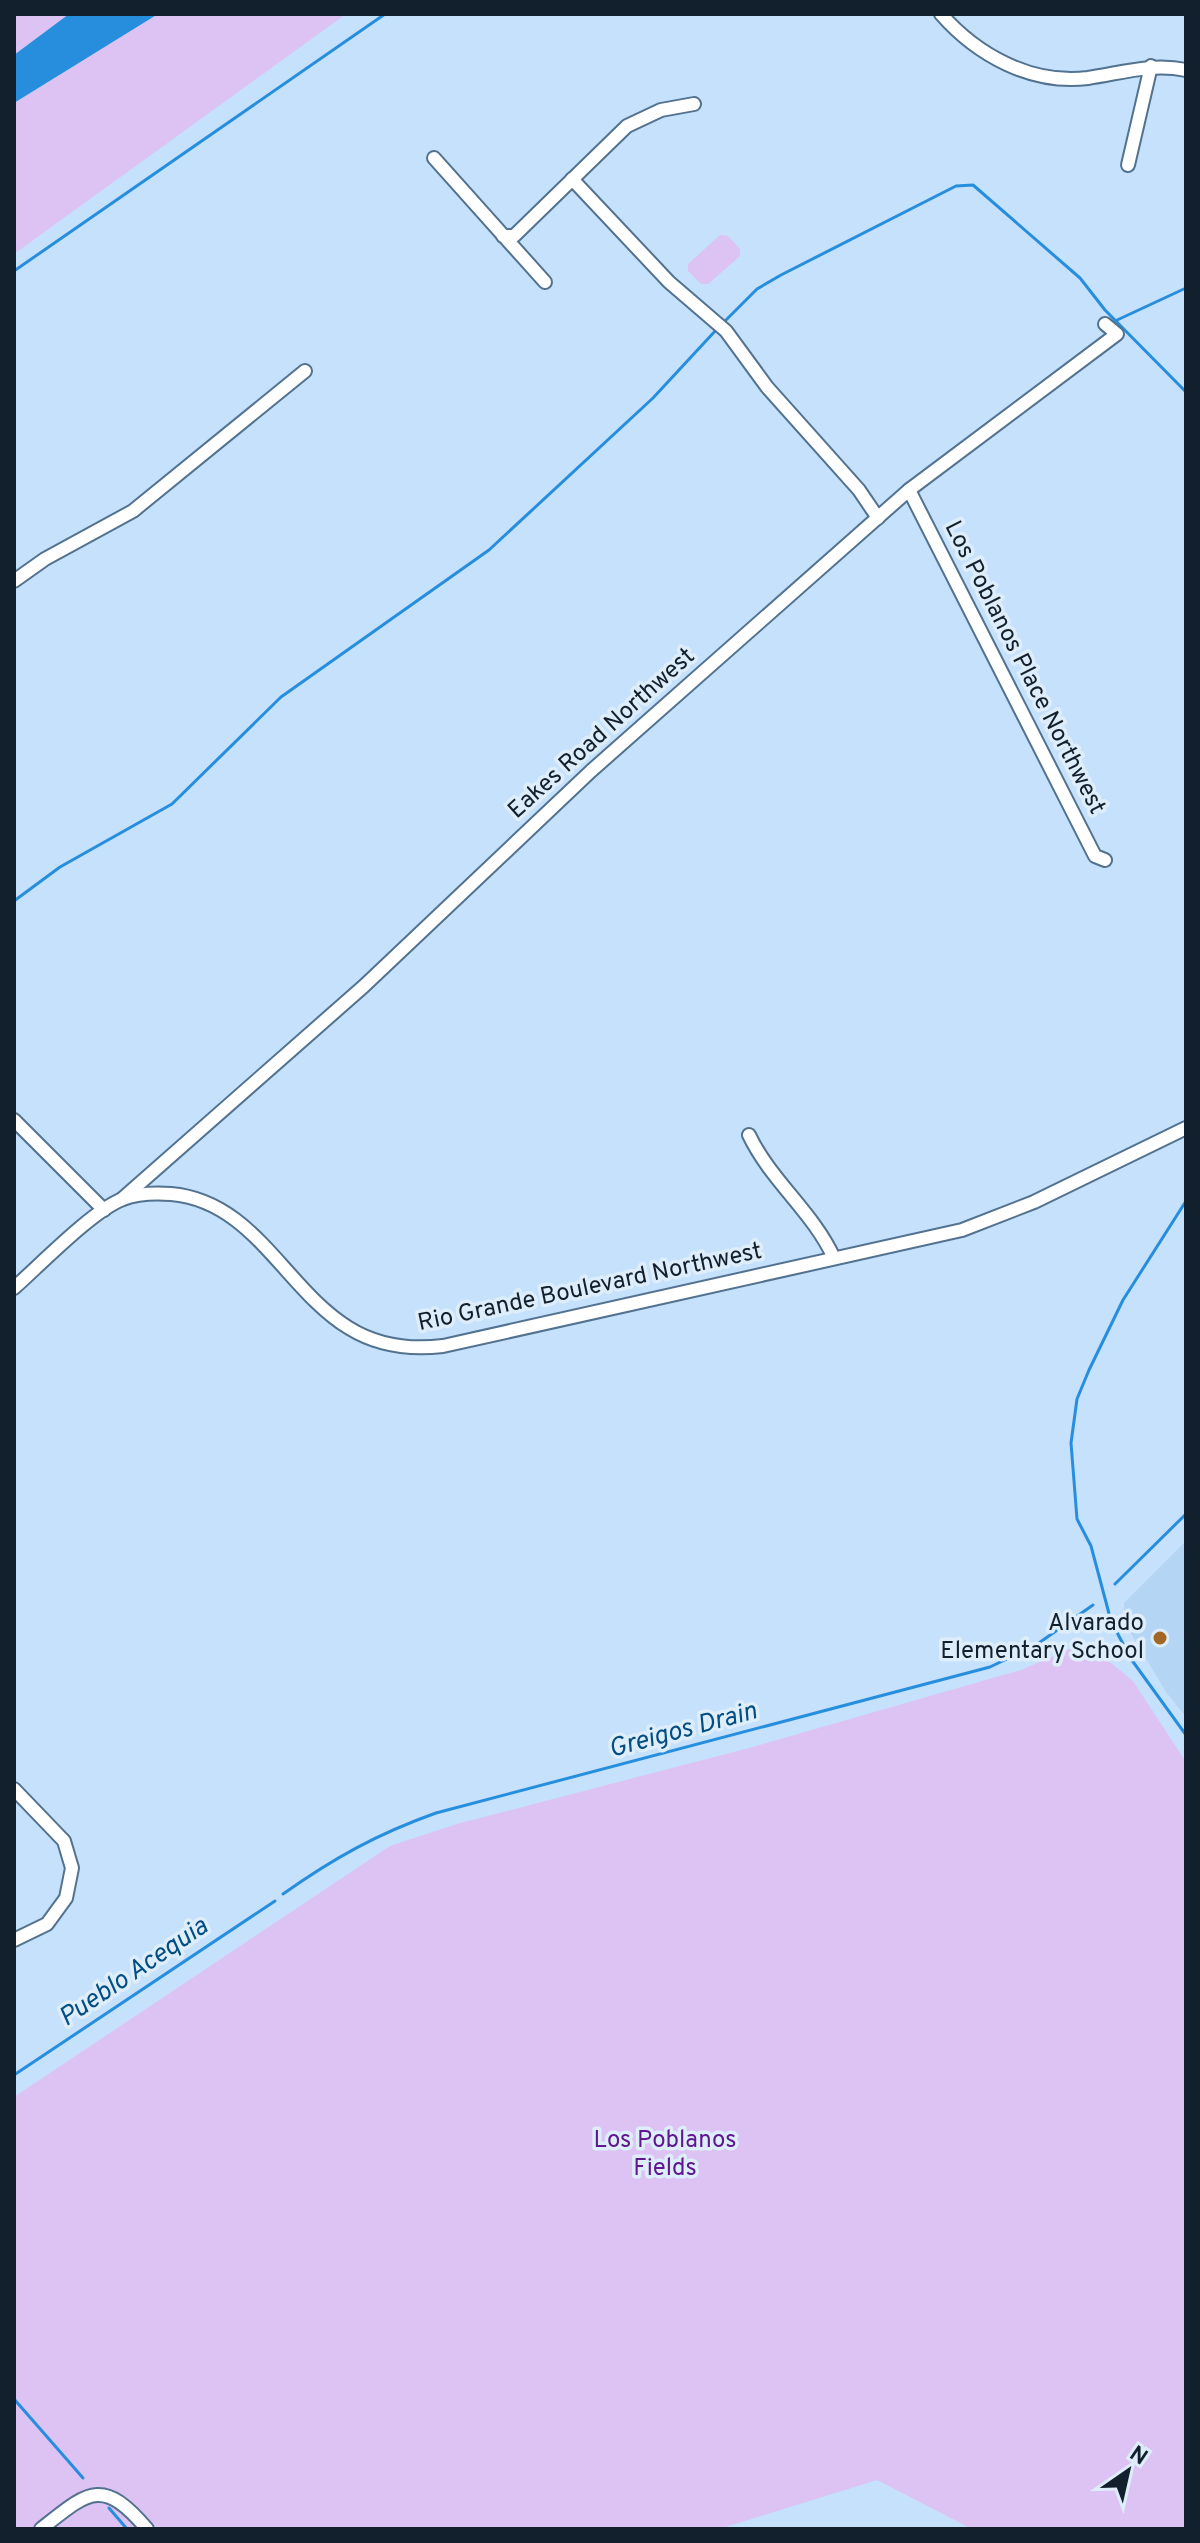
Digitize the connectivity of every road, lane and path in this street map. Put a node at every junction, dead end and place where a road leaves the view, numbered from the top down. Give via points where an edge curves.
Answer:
1 (941, 14) edge
2 (1151, 66) junction
3 (1186, 70) edge
4 (694, 104) dead end
5 (434, 158) dead end
6 (1128, 165) dead end
7 (572, 179) junction
8 (503, 236) junction
9 (545, 282) dead end
10 (1105, 324) dead end
11 (305, 371) dead end
12 (909, 490) junction
13 (878, 518) junction
14 (14, 581) edge
15 (1105, 860) dead end
16 (14, 1120) edge
17 (1186, 1128) edge
18 (749, 1135) dead end
19 (122, 1199) junction
20 (104, 1210) junction
21 (834, 1258) junction
22 (14, 1288) edge
23 (14, 1789) edge
24 (14, 1940) edge
25 (41, 2529) edge
26 (147, 2529) edge

1 - 2 street via 959,35 996,61 1041,75 1085,78
2 - 3 street
2 - 6 street
4 - 7 street via 661,110 627,126
5 - 8 street
7 - 8 street via 514,236
7 - 13 street via 669,282 726,331
8 - 9 street
10 - 12 street, Eakes Road Northwest via 1117,334
11 - 14 street via 133,511
12 - 13 street, Eakes Road Northwest
12 - 15 street, Los Poblanos Place Northwest via 1095,856
13 - 19 street, Eakes Road Northwest via 591,771 364,986
16 - 20 street
17 - 21 street, Rio Grande Boulevard Northwest via 982,1222
18 - 21 street via 759,1156 824,1236
19 - 20 street, Rio Grande Boulevard Northwest
19 - 21 street, Rio Grande Boulevard Northwest via 182,1195 217,1207 348,1327 398,1347 422,1349
20 - 22 street, Rio Grande Boulevard Northwest
23 - 24 street via 64,1841 72,1868 66,1898 47,1924
25 - 26 street via 83,2496 106,2495 129,2508

